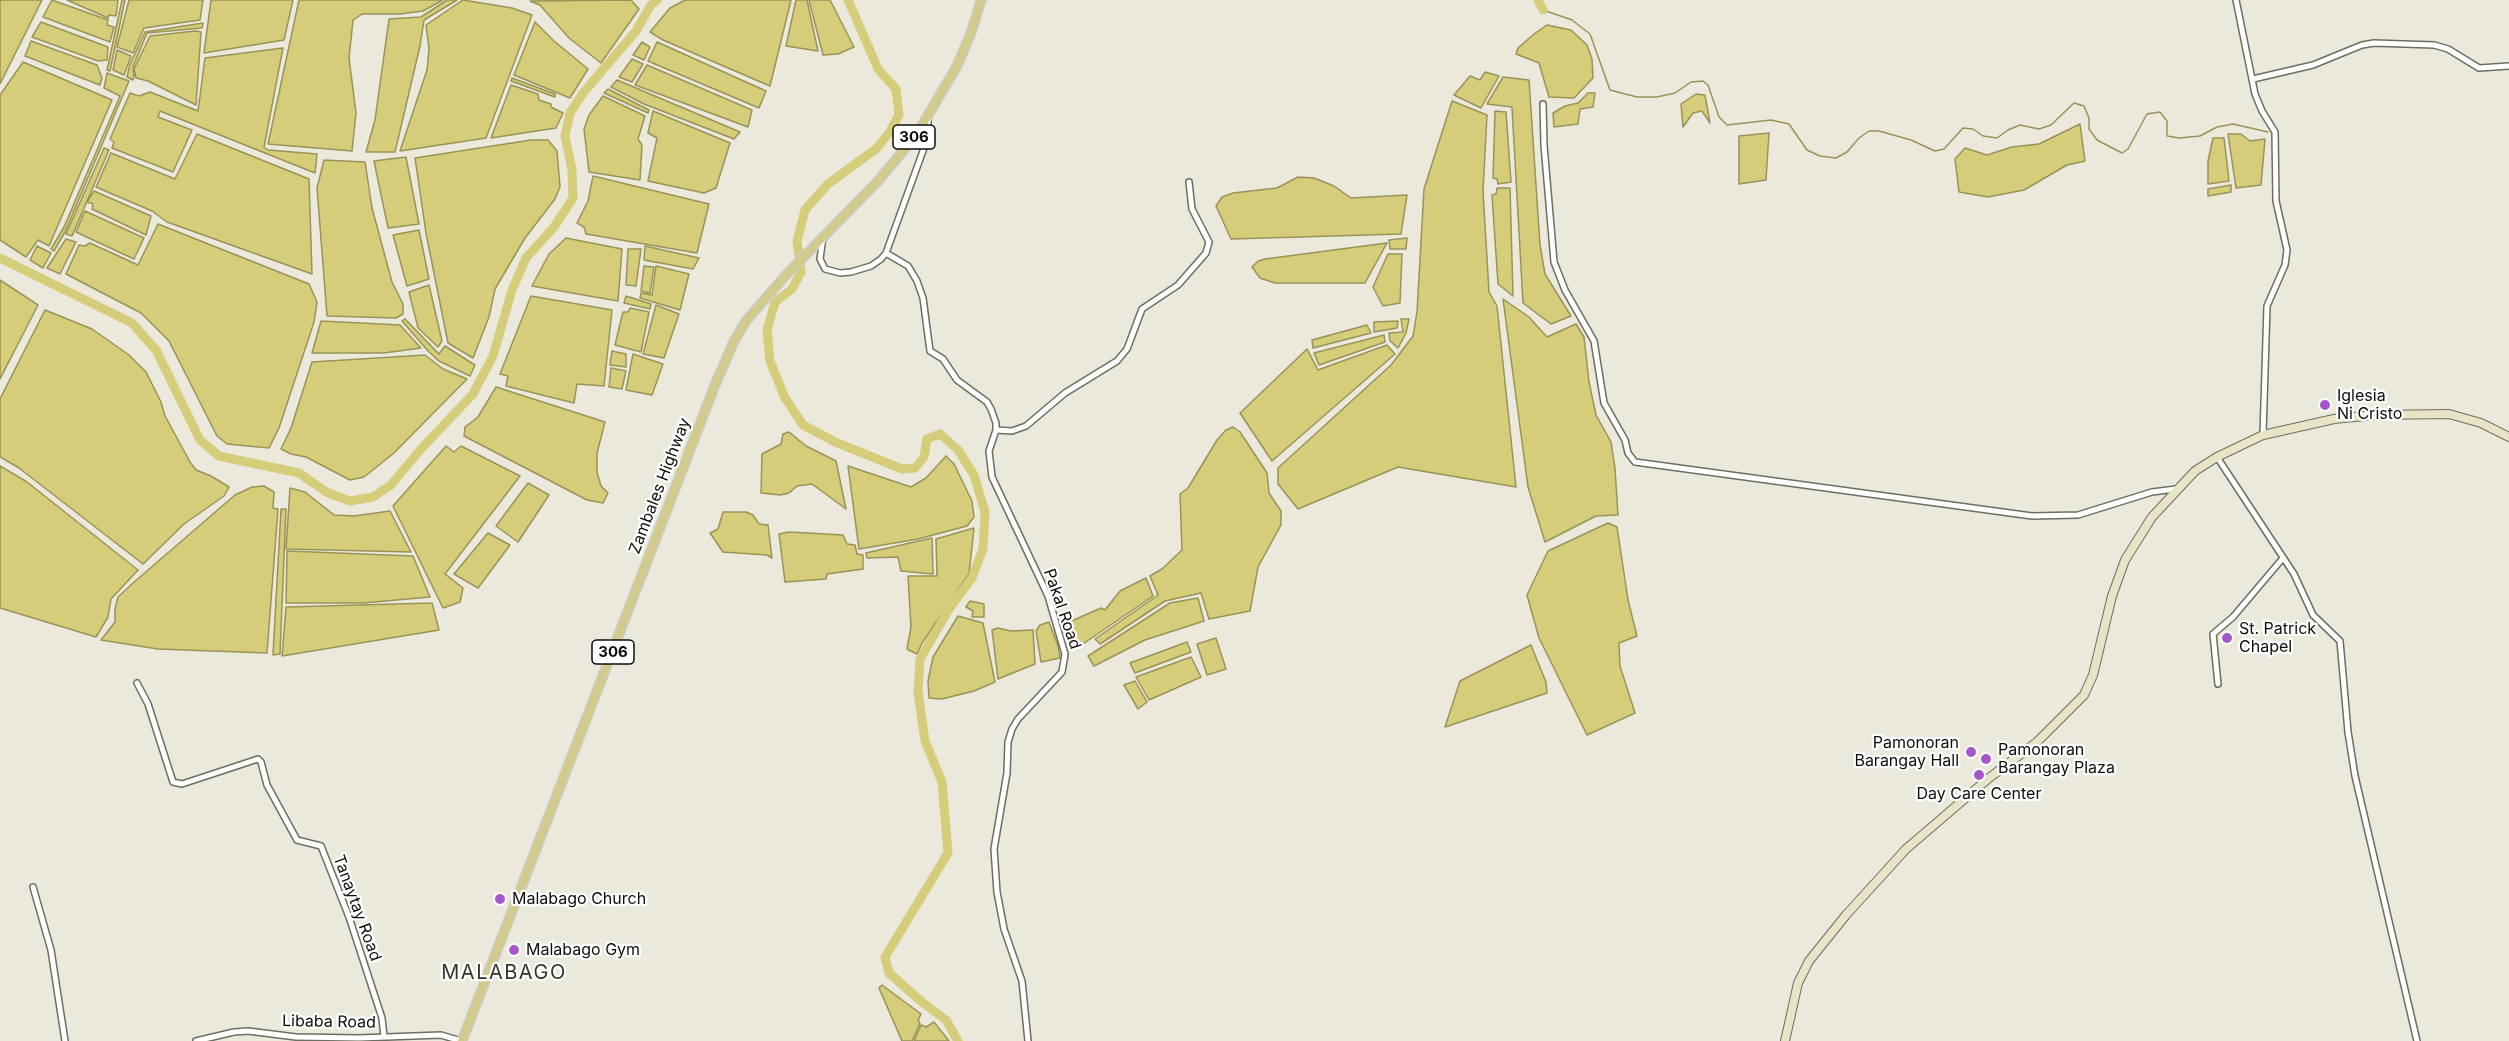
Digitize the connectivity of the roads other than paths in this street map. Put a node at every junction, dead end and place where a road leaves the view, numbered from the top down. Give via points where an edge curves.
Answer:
1 (981, 0) edge
2 (2236, 0) edge
3 (2509, 66) edge
4 (2253, 79) junction
5 (1544, 104) dead end
6 (928, 118) junction
7 (1189, 182) dead end
8 (823, 236) junction
9 (886, 253) junction
10 (996, 430) junction
11 (2263, 435) junction
12 (2509, 437) edge
13 (2217, 456) junction
14 (2176, 489) junction
15 (2283, 558) junction
16 (137, 683) dead end
17 (2218, 684) dead end
18 (33, 887) dead end
19 (384, 1037) junction
20 (65, 1041) edge
21 (196, 1041) edge
22 (461, 1041) edge
23 (1028, 1041) edge
24 (1785, 1041) edge
25 (2417, 1041) edge

1 - 6 main road, Zambales Highway / 306 via 957,66
2 - 4 street
3 - 4 street via 2479,68 2434,45 2374,43 2313,65
4 - 11 street via 2258,104 2275,132 2276,201 2287,250 2285,265 2266,306
5 - 14 street via 1554,262 1561,283 1594,341 1604,403 1635,462 2032,516 2078,514 2152,492
6 - 8 main road, Zambales Highway / 306 via 878,181
6 - 9 street via 928,137
7 - 10 street via 1192,209 1209,242 1206,253 1179,285 1142,309 1127,349 1117,361 1065,393 1026,426 1012,431
8 - 9 street via 821,264 834,272 865,269
8 - 22 main road, Zambales Highway / 306 via 746,321 724,363
9 - 10 street via 908,266 917,281 930,351 943,359 957,380 989,405
10 - 23 street, Pakal Road via 989,451 992,477 1047,596 1065,660 1062,672 1012,729 994,849 1004,929 1022,981
11 - 12 street via 2334,419 2431,413 2469,419
11 - 13 street
13 - 14 street
13 - 15 street
14 - 24 street via 2142,530 2125,560 2109,606 2093,675 2084,694 2037,742 1906,849 1846,915 1809,960 1798,983
15 - 17 street via 2233,617 2213,634
15 - 25 street via 2313,615 2337,636 2341,646 2355,776
16 - 19 street, Tanaytay Road via 148,704 173,782 182,784 258,759 267,785 297,840 321,846 349,917 382,1018
18 - 20 street via 51,950
19 - 21 street, Libaba Road via 296,1037 248,1031
19 - 22 street, Libaba Road via 441,1035

